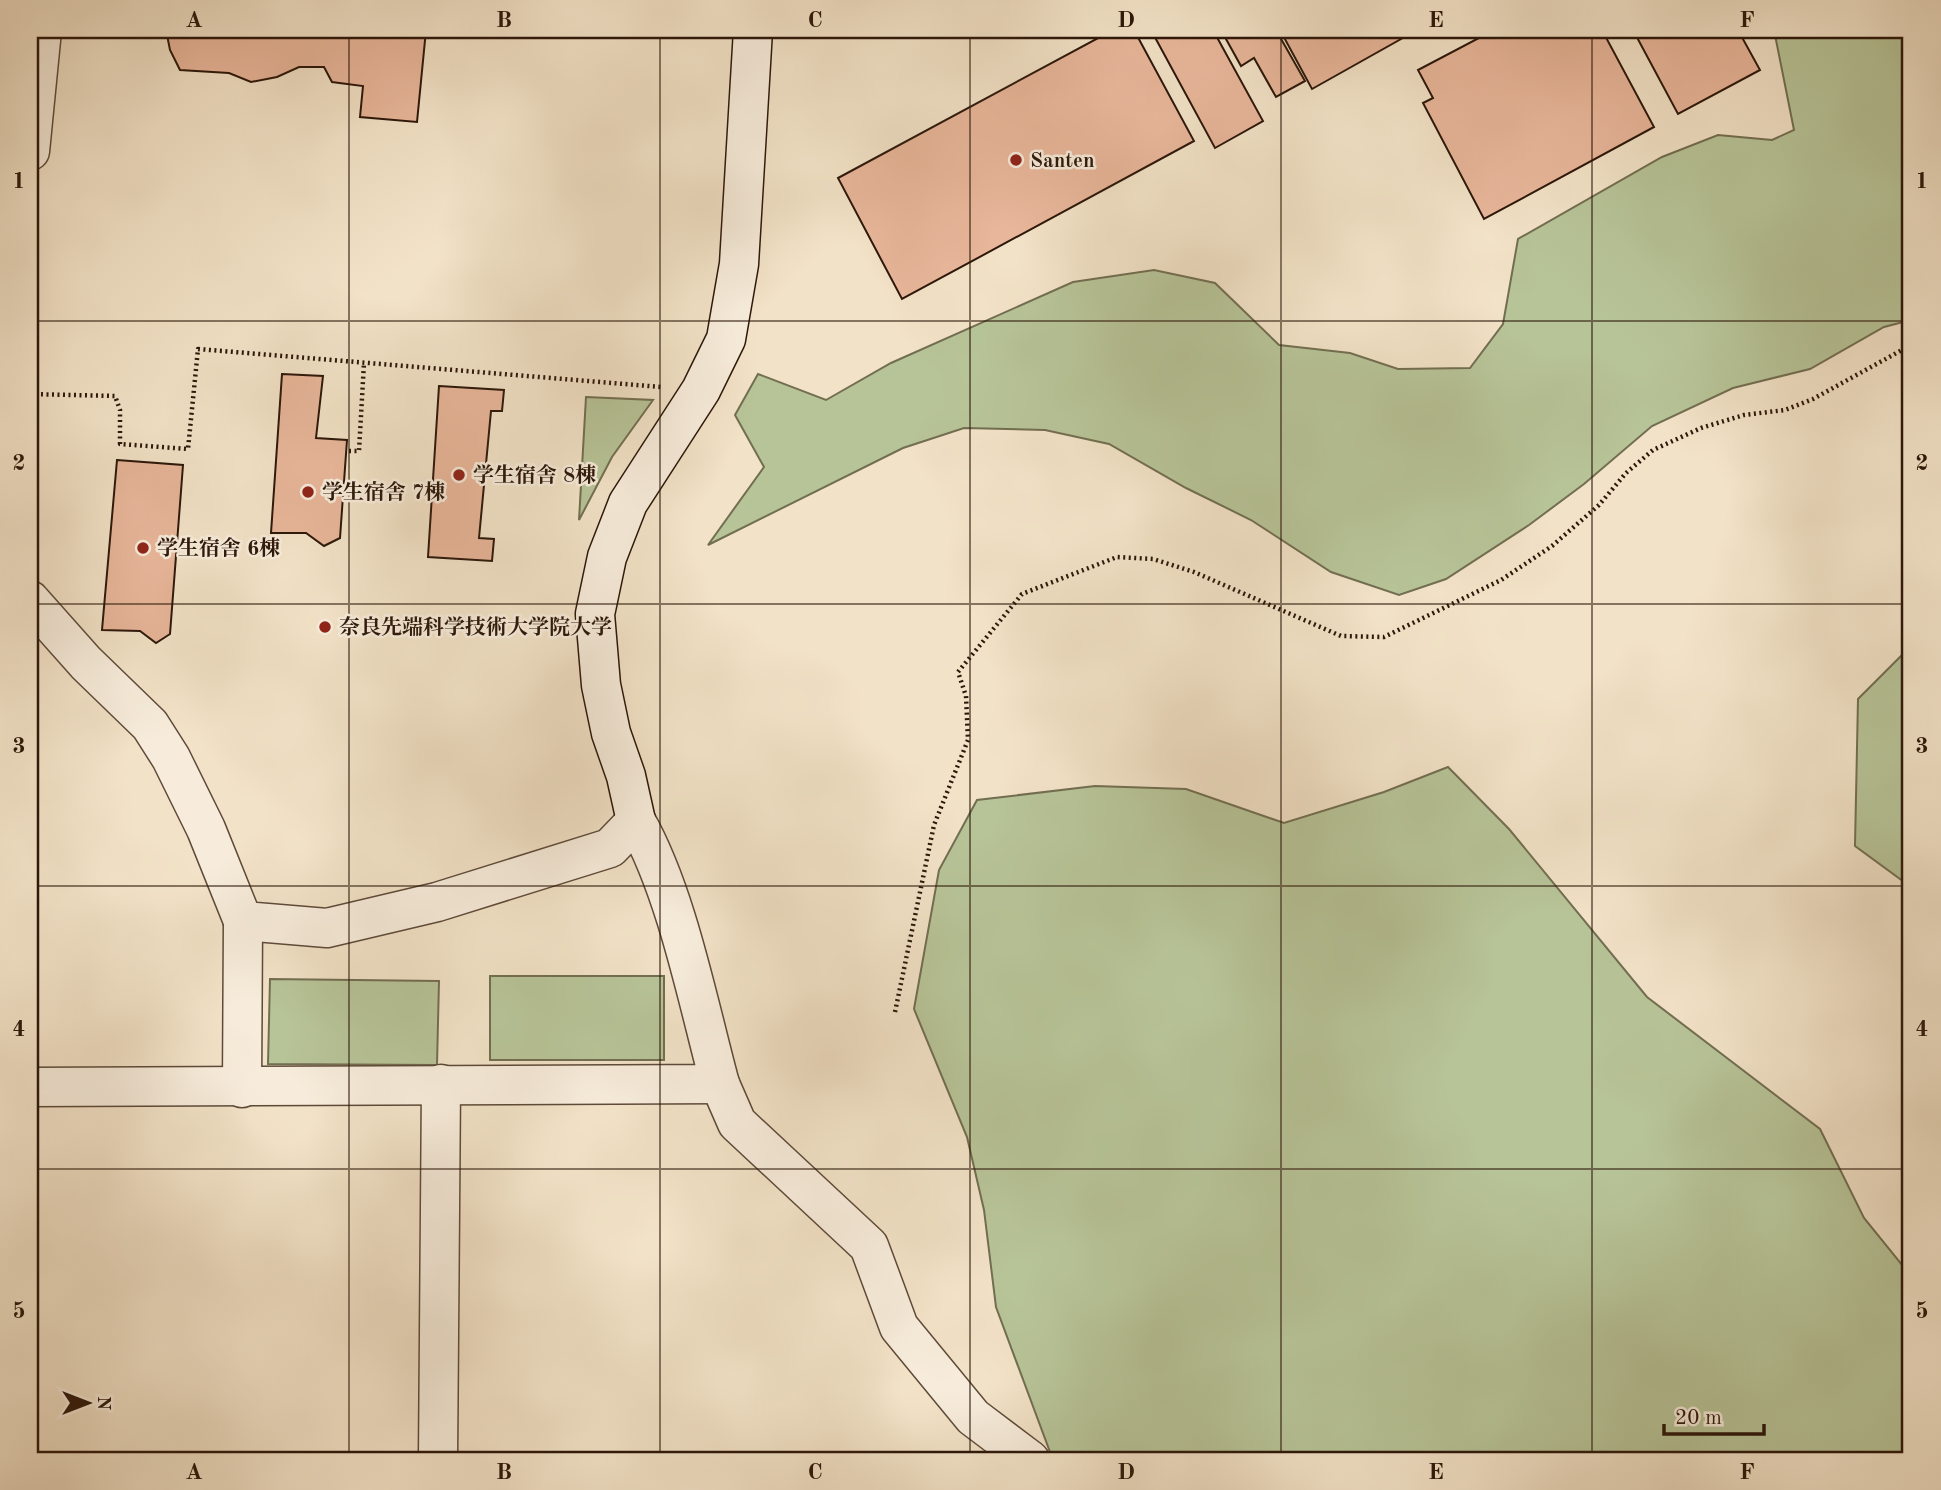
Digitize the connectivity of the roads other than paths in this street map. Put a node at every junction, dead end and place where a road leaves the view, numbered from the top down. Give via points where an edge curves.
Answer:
1 (42, 30) edge
2 (753, 30) edge
3 (30, 151) edge
4 (30, 600) edge
5 (636, 821) junction
6 (243, 921) junction
7 (441, 1084) junction
8 (720, 1084) junction
9 (30, 1087) edge
10 (242, 1088) junction
11 (438, 1460) edge
12 (1030, 1460) edge

1 - 3 street
2 - 5 street via 739,264 726,339 701,390 628,503 607,557 595,614 601,685
4 - 6 street via 150,725 206,829
5 - 6 street via 610,848 437,902 327,928
5 - 8 street via 652,849
6 - 10 street
7 - 8 street
7 - 10 street
7 - 11 street
8 - 12 street via 737,1123 869,1246 899,1327 973,1417
9 - 10 street

